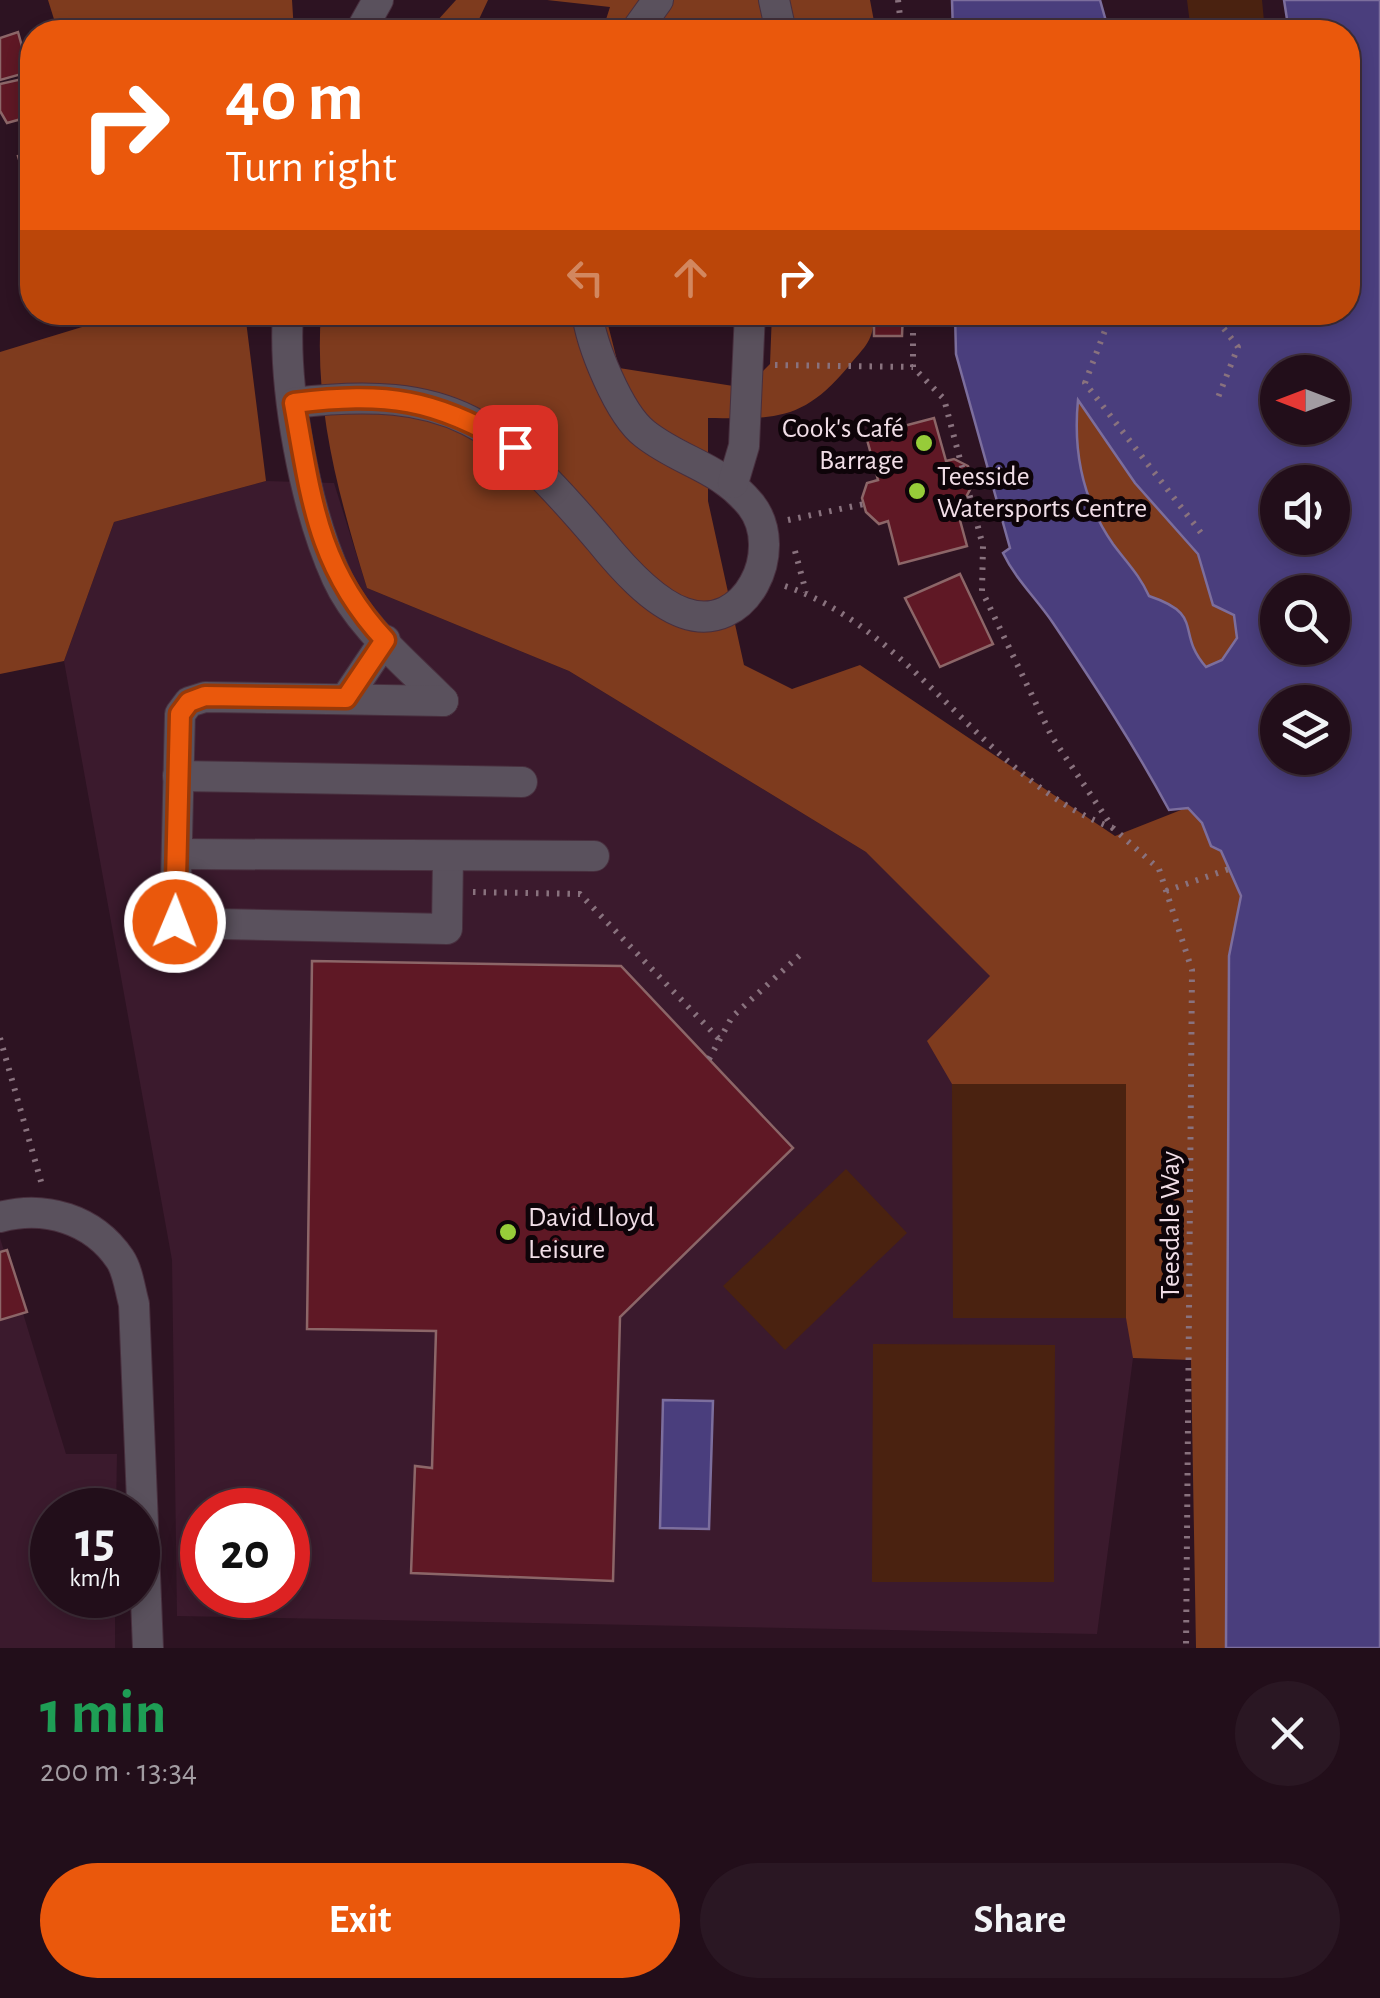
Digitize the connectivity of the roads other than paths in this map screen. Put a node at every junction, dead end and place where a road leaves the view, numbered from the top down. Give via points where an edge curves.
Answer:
1 (289, 325) edge
2 (591, 325) edge
3 (749, 325) edge
4 (294, 403) junction
5 (732, 482) junction
6 (385, 640) junction
7 (346, 698) junction
8 (178, 776) junction
9 (522, 782) dead end
10 (177, 854) junction
11 (448, 856) junction
12 (594, 856) dead end
13 (10, 1215) edge
14 (148, 1648) edge

1 - 4 street
2 - 5 street via 612,388 642,433
3 - 5 street via 744,446
4 - 5 street via 357,395 467,418 515,447 608,551 686,614 721,613 747,597 760,578 765,553 755,511
4 - 6 street via 311,497 337,580
6 - 7 street
6 - 7 street via 443,701
7 - 8 street via 205,696 189,702 180,714
8 - 9 street
8 - 10 street
10 - 11 street
10 - 11 street via 175,922 446,929
11 - 12 street
13 - 14 street via 60,1215 96,1232 122,1261 134,1304

